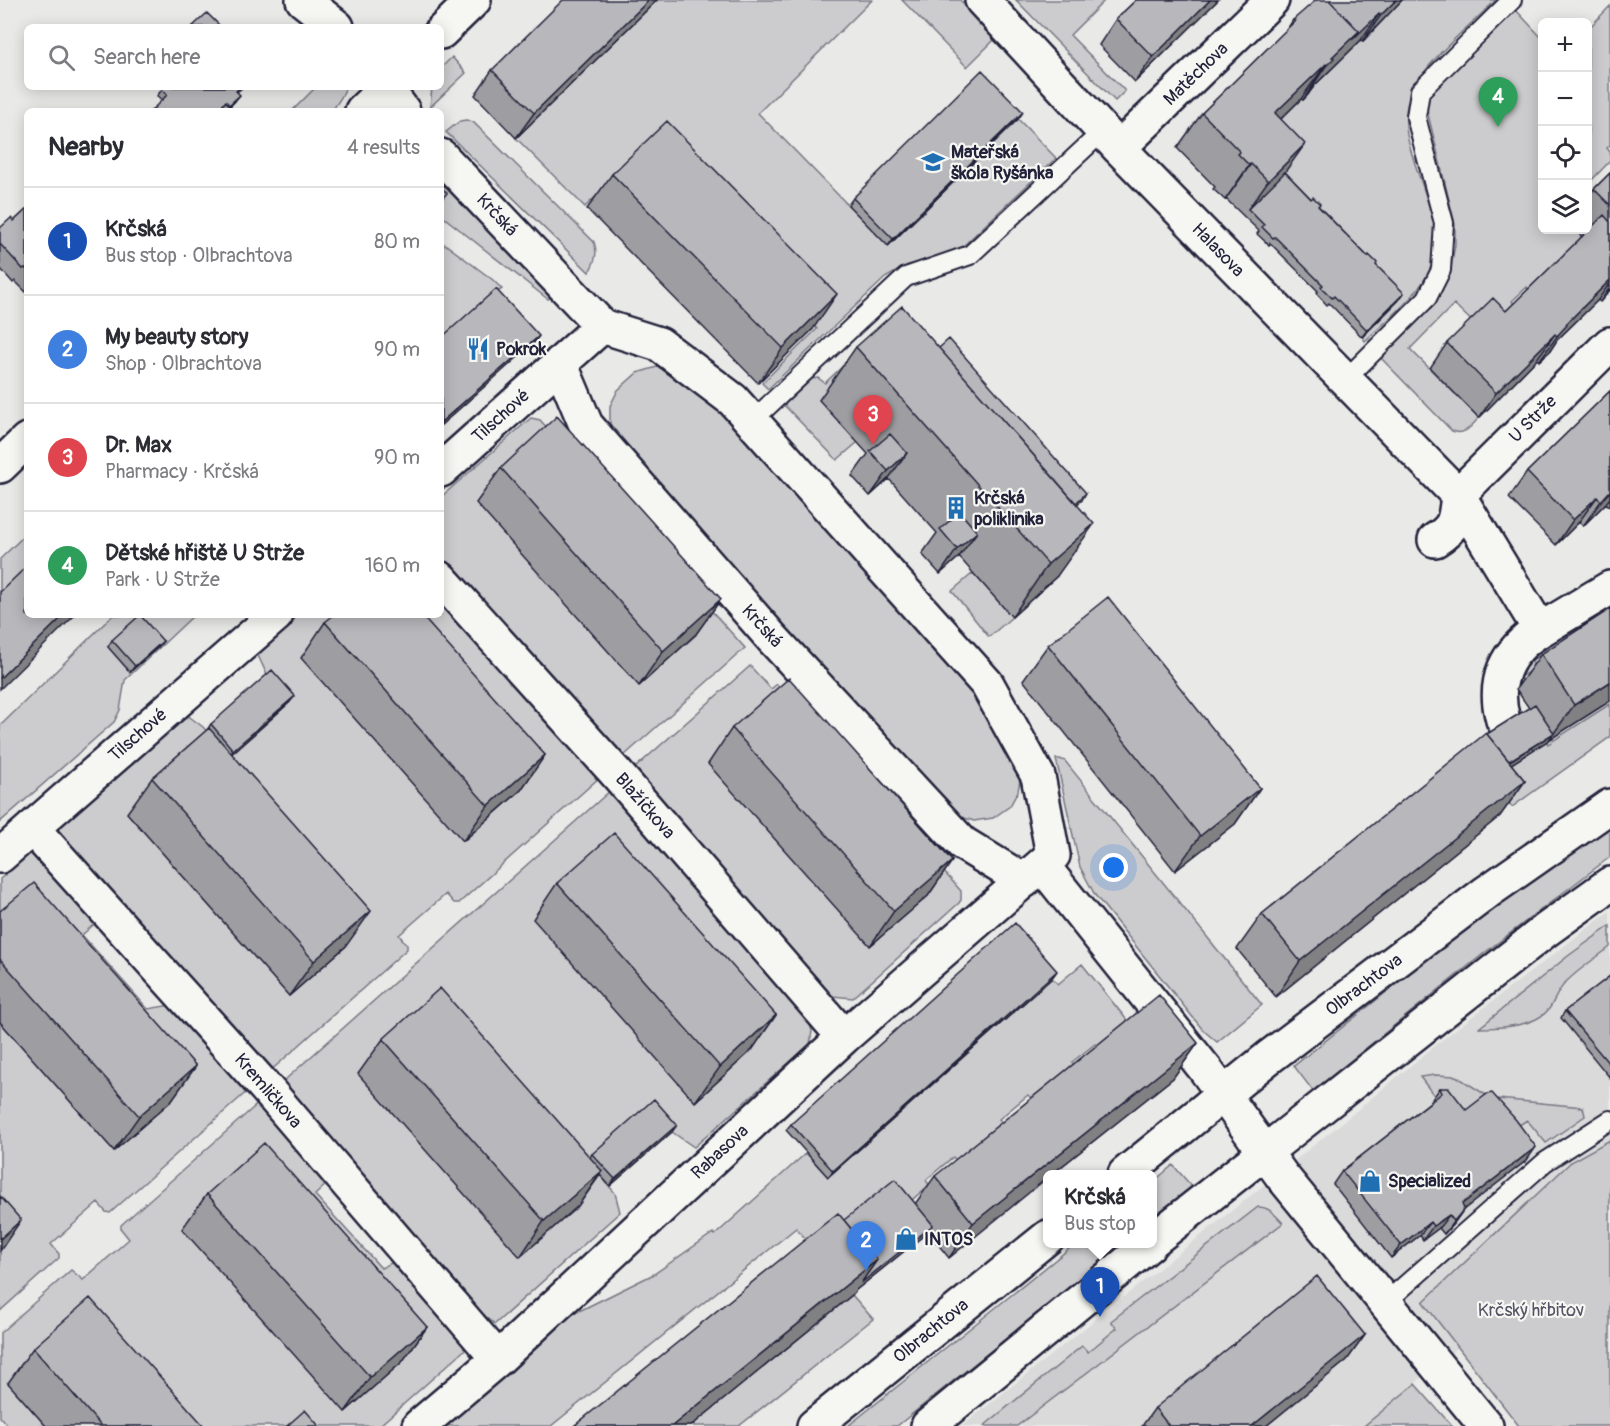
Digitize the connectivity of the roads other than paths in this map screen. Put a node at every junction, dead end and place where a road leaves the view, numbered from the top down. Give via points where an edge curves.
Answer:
1 (303, 0) edge
2 (474, 0) edge
3 (982, 0) edge
4 (1272, 0) edge
5 (1512, 0) edge
6 (333, 24) edge
7 (444, 29) edge
8 (390, 93) edge
9 (367, 108) edge
10 (1111, 139) junction
11 (444, 159) edge
12 (602, 326) junction
13 (1610, 344) edge
14 (560, 363) junction
15 (1345, 380) junction
16 (752, 421) junction
17 (24, 443) edge
18 (0, 466) edge
19 (444, 467) edge
20 (1458, 495) junction
21 (1435, 540) dead end
22 (444, 582) edge
23 (1610, 588) edge
24 (273, 618) edge
25 (1540, 630) junction
26 (1503, 720) dead end
27 (1610, 806) edge
28 (32, 828) junction
29 (0, 856) edge
30 (1033, 873) junction
31 (1610, 884) edge
32 (844, 1037) junction
33 (1223, 1095) junction
34 (1610, 1120) edge
35 (1265, 1153) junction
36 (1130, 1170) edge
37 (1157, 1237) edge
38 (1043, 1240) edge
39 (1144, 1248) edge
40 (1385, 1304) junction
41 (498, 1359) junction
42 (419, 1426) edge
43 (814, 1426) edge
44 (927, 1426) edge
45 (1486, 1426) edge

1 - 6 street
2 - 7 street
3 - 10 street, Halasova
4 - 10 street, Matěchova
5 - 15 lane via 1420,91 1416,117 1444,223 1441,270 1427,298
8 - 9 street
10 - 15 street, Halasova
10 - 16 lane via 970,255 906,277
11 - 12 street, Krčská
12 - 14 street
12 - 16 street, Krčská via 659,344 733,399
13 - 20 street, U Strže
14 - 19 street, Tilschové
14 - 30 street, Krčská via 586,425 772,638 962,843
15 - 20 street, Halasova
16 - 30 street, Krčská via 987,684 1038,776 1053,855
17 - 18 street
20 - 21 street via 1450,531
20 - 25 street
22 - 32 street, Blažíčkova via 616,773
23 - 25 street
24 - 28 street, Tilschové
25 - 26 street via 1526,638 1506,664 1498,705
27 - 33 street, Olbrachtova via 1487,892
28 - 29 street, Tilschové
28 - 41 street, Kremličkova via 265,1087
30 - 32 street, Rabasova
30 - 33 street, Krčská
31 - 35 street
32 - 41 street, Rabasova
33 - 35 street, Krčská
33 - 36 street, Olbrachtova
34 - 40 lane via 1545,1162
35 - 37 street
35 - 40 street, Krčská
38 - 43 street, Olbrachtova
39 - 44 street
40 - 45 street, Krčská
41 - 42 street, Rabasova

